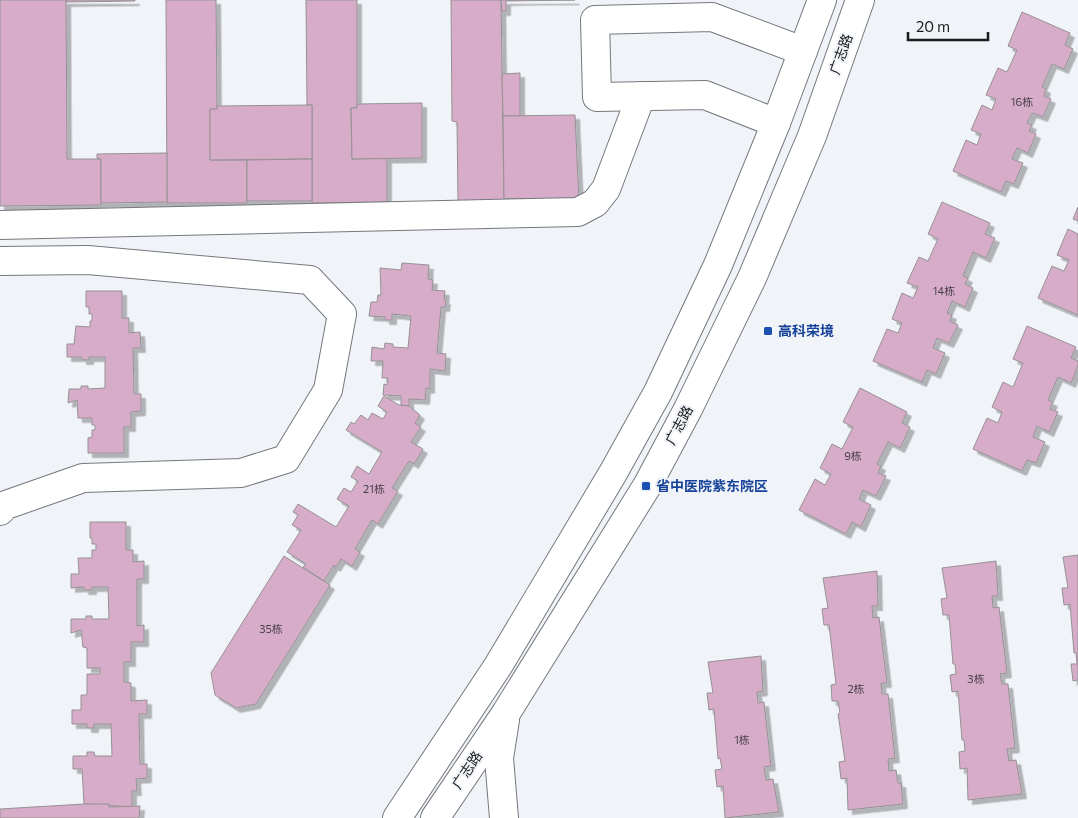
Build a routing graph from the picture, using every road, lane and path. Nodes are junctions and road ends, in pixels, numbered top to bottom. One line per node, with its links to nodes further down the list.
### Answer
1 (822, 0): 4 (street)
2 (860, 0): 10 (street, 广志路)
3 (683, 9): 4 (street); 5 (street)
4 (803, 51): 6 (street)
5 (641, 96): 6 (street); 7 (street)
6 (776, 123): 11 (street)
7 (0, 225)
8 (0, 261): 9 (street)
9 (0, 511)
10 (506, 713): 12 (street, 广志路); 13 (street)
11 (397, 818)
12 (434, 818)
13 (504, 818)

